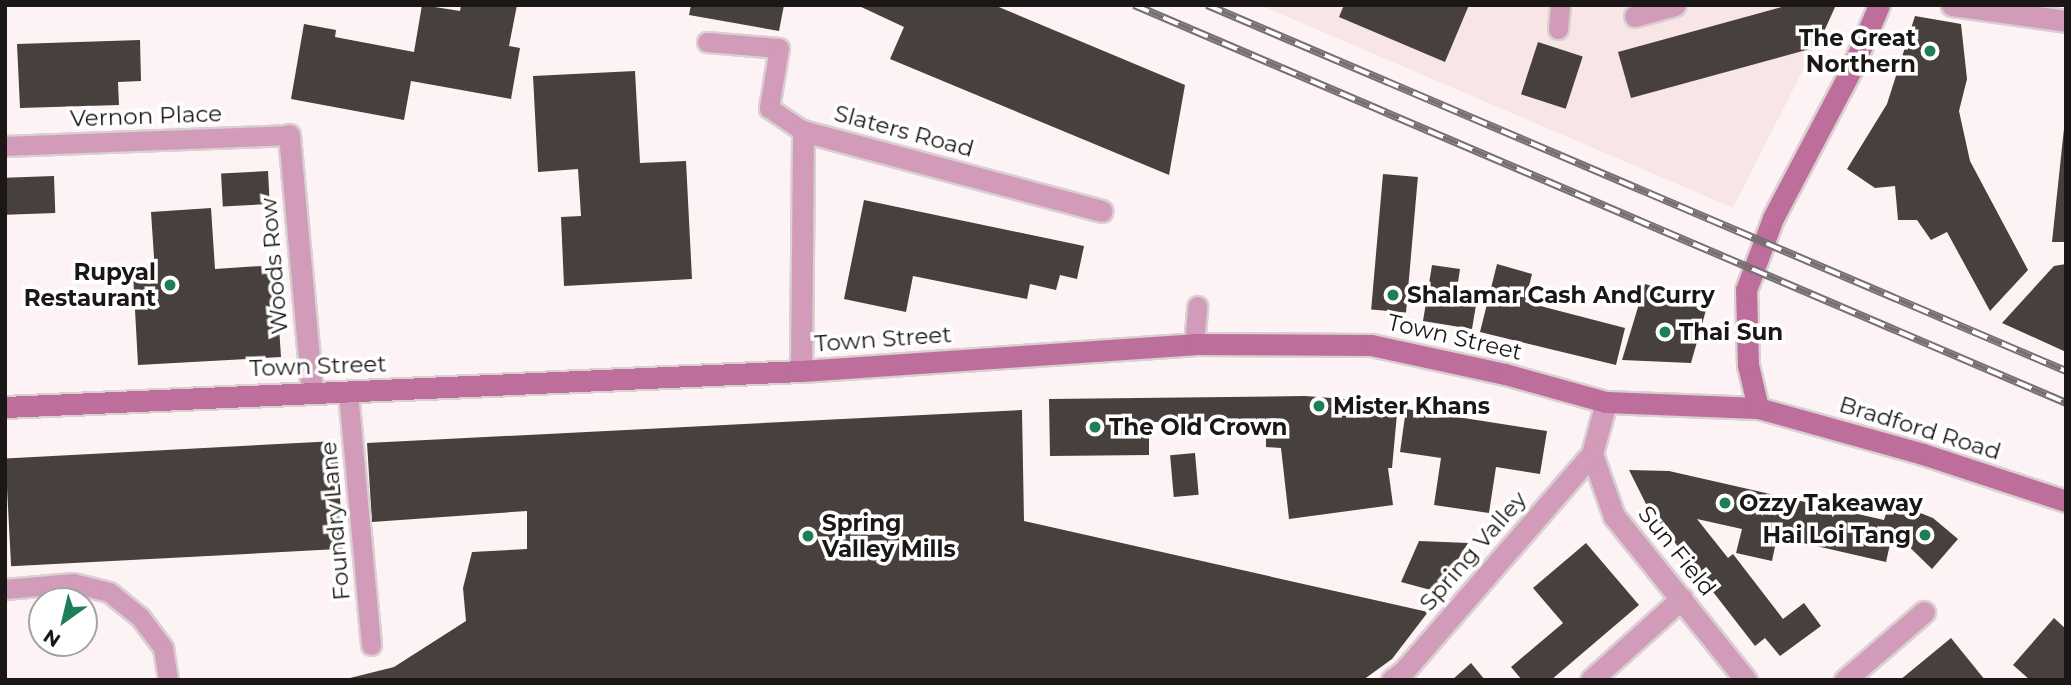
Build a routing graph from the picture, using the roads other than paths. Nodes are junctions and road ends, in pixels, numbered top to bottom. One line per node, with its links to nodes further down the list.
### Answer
1 (1560, 5): 7 (lane)
2 (1675, 5): 5 (street)
3 (1879, 5): 20 (main road)
4 (1952, 5): 6 (street)
5 (1635, 16)
6 (2066, 21)
7 (1558, 29)
8 (707, 42): 9 (lane)
9 (803, 131): 12 (street, Slaters Road); 15 (street, Slaters Road)
10 (289, 135): 11 (lane, Vernon Place); 16 (street, Woods Row)
11 (5, 146)
12 (1101, 211)
13 (1197, 306): 14 (lane)
14 (1194, 344): 15 (main road, Town Street); 18 (main road, Town Street)
15 (801, 371): 17 (main road, Town Street)
16 (312, 392): 17 (main road, Town Street); 19 (main road, Town Street)
17 (348, 392): 26 (lane, Foundry Lane)
18 (1606, 402): 20 (main road, Town Street); 21 (street)
19 (5, 407)
20 (1758, 408): 22 (main road, Bradford Road)
21 (1592, 454): 24 (street, Sun Field); 28 (street, Spring Valley)
22 (2066, 501)
23 (5, 589): 27 (lane)
24 (1682, 598): 29 (street); 30 (street, Sun Field)
25 (1924, 612): 31 (street)
26 (371, 645)
27 (168, 680)
28 (1392, 680)
29 (1591, 680)
30 (1746, 680)
31 (1845, 680)

